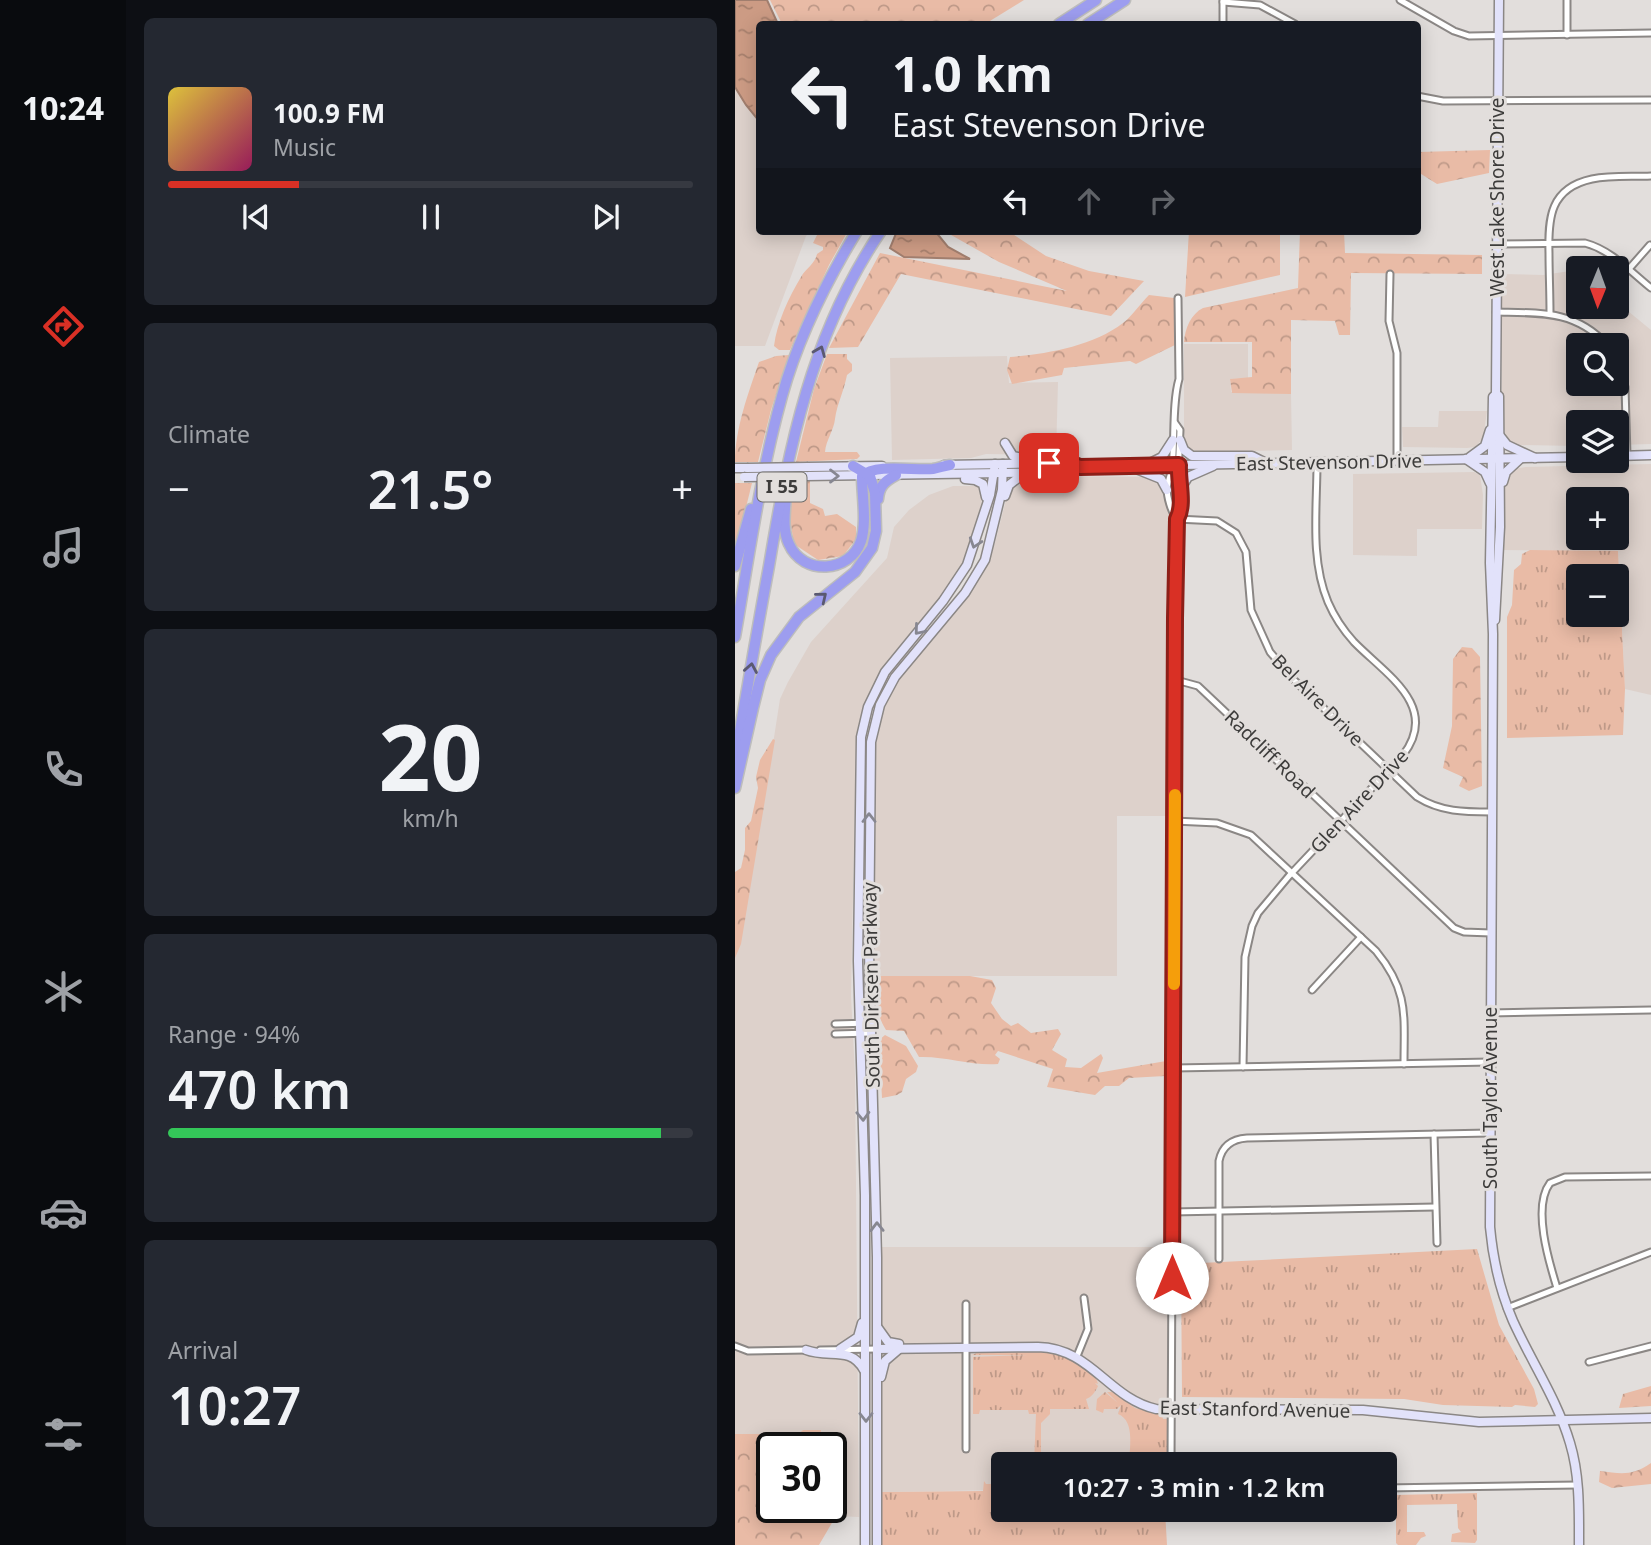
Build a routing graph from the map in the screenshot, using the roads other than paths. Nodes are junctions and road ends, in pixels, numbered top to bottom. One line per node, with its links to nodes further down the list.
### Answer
1 (1096, 0): 7 (highway)
2 (1125, 0): 8 (highway)
3 (1400, 0): 13 (street)
4 (1499, 0): 13 (main road, West Lake Shore Drive)
5 (1567, 0): 12 (street)
6 (1223, 1): 9 (street); 10 (street)
7 (1064, 21)
8 (1093, 21)
9 (1223, 21)
10 (1289, 21)
11 (1651, 33): 12 (street)
12 (1567, 35): 13 (street)
13 (1498, 37): 16 (main road, West Lake Shore Drive)
14 (1421, 97): 16 (street)
15 (1651, 100): 16 (street)
16 (1498, 101): 22 (main road, West Lake Shore Drive)
17 (1651, 176): 19 (street)
18 (1556, 187): 19 (street)
19 (1562, 194): 23 (street)
20 (855, 235): 35 (highway, I 55)
21 (879, 235): 33 (highway, I 55, one-way to 21)
22 (1497, 244): 23 (street); 30 (main road, West Lake Shore Drive)
23 (1548, 244): 25 (street); 31 (street)
24 (1650, 245): 26 (street)
25 (1612, 256)
26 (1629, 270): 28 (street)
27 (1390, 274): 47 (street)
28 (1651, 288)
29 (1178, 298): 38 (street)
30 (1496, 312): 31 (street); 34 (main road, West Lake Shore Drive)
31 (1550, 313): 32 (street)
32 (1596, 333)
33 (806, 390): 64 (highway); 81 (highway, I 55, one-way to 33)
34 (1496, 394): 36 (main road, West Lake Shore Drive); 37 (main road, West Lake Shore Drive)
35 (776, 418): 74 (highway); 77 (highway, I 55)
36 (1493, 421): 45 (main road); 46 (main road, West Lake Shore Drive)
37 (1499, 434): 44 (main road); 46 (main road, West Lake Shore Drive)
38 (1176, 440): 52 (main road); 54 (street); 57 (main road)
39 (1005, 443): 48 (main road)
40 (1651, 455): 41 (main road)
41 (1629, 456)
42 (1566, 457): 44 (main road, East Stevenson Drive)
43 (1521, 458): 44 (main road, East Stevenson Drive); 46 (main road, East Stevenson Drive); 72 (main road)
44 (1535, 458)
45 (1466, 459): 46 (main road, East Stevenson Drive); 47 (main road, East Stevenson Drive); 67 (main road)
46 (1496, 459): 67 (main road, South Taylor Avenue); 72 (main road, South Taylor Avenue)
47 (1397, 461): 49 (main road, East Stevenson Drive)
48 (1070, 463): 50 (main road, East Stevenson Drive); 58 (main road, East Stevenson Drive)
49 (1317, 463): 52 (main road, East Stevenson Drive); 82 (street, Glen Aire Drive)
50 (999, 464): 53 (main road, East Stevenson Drive); 63 (main road, South Dirksen Parkway)
51 (1221, 464): 52 (main road, East Stevenson Drive); 54 (main road, East Stevenson Drive); 69 (main road)
52 (1268, 464)
53 (950, 465): 55 (main road, East Stevenson Drive); 64 (highway)
54 (1176, 465): 57 (main road, East Stevenson Drive); 68 (street); 69 (street)
55 (853, 466): 60 (main road, East Stevenson Drive); 64 (highway)
56 (1130, 466): 57 (main road, East Stevenson Drive); 58 (main road, East Stevenson Drive); 68 (main road)
57 (1145, 466)
58 (1080, 467): 61 (main road, East Stevenson Drive)
59 (735, 468): 62 (main road, East Stevenson Drive)
60 (807, 472): 62 (main road, East Stevenson Drive, bridge); 64 (main road, East Stevenson Drive, one-way to 64)
61 (1028, 473): 63 (main road, East Stevenson Drive); 73 (main road)
62 (742, 474)
63 (998, 474): 66 (main road, East Stevenson Drive); 70 (main road, South Dirksen Parkway); 73 (main road, South Dirksen Parkway)
64 (866, 475): 65 (main road, East Stevenson Drive); 75 (highway)
65 (896, 475): 66 (main road, East Stevenson Drive); 75 (highway)
66 (918, 475): 70 (main road)
67 (1491, 487): 76 (main road, South Taylor Avenue)
68 (1167, 490): 71 (street)
69 (1181, 490): 71 (street)
70 (986, 502): 94 (main road, South Dirksen Parkway, one-way to 94)
71 (1177, 519): 80 (street); 82 (street, Bel Aire Drive)
72 (1500, 527): 76 (main road, South Taylor Avenue)
73 (988, 549): 78 (main road, South Dirksen Parkway)
74 (735, 566)
75 (855, 572): 83 (highway, one-way to 75)
76 (1493, 634): 84 (main road, South Taylor Avenue)
77 (735, 638)
78 (918, 648): 79 (main road); 95 (main road, South Dirksen Parkway, one-way to 78)
79 (914, 666)
80 (1176, 680): 85 (street); 86 (street, Radcliff Road)
81 (735, 760)
82 (1389, 770): 84 (street, Bel Aire Drive); 86 (street, Glen Aire Drive)
83 (735, 788)
84 (1492, 812): 88 (main road, South Taylor Avenue)
85 (1174, 821): 87 (street); 100 (street)
86 (1340, 821): 87 (street, Glen Aire Drive); 88 (street, Radcliff Road)
87 (1292, 872): 89 (street); 99 (street, Glen Aire Drive)
88 (1491, 933): 92 (main road, South Taylor Avenue)
89 (1361, 937): 90 (street); 98 (street)
90 (1312, 990)
91 (1651, 1010): 92 (street)
92 (1490, 1013): 97 (main road, South Taylor Avenue)
93 (835, 1024): 94 (street)
94 (859, 1028): 95 (street); 96 (street); 112 (main road, South Dirksen Parkway, one-way to 112)
95 (870, 1028): 117 (main road, South Dirksen Parkway, one-way to 95)
96 (835, 1034)
97 (1490, 1062): 98 (street); 101 (main road, South Taylor Avenue)
98 (1404, 1064): 99 (street)
99 (1243, 1067): 100 (street)
100 (1174, 1068): 108 (street)
101 (1489, 1133): 102 (street); 116 (main road, South Taylor Avenue)
102 (1434, 1134): 104 (street); 106 (street)
103 (1220, 1140): 104 (street)
104 (1226, 1145): 107 (street)
105 (1651, 1176): 113 (street)
106 (1435, 1207): 107 (street); 109 (street)
107 (1219, 1211): 108 (street); 111 (street)
108 (1172, 1212): 130 (street)
109 (1437, 1243)
110 (1651, 1252): 113 (street)
111 (1219, 1259)
112 (866, 1286): 122 (main road); 123 (main road, South Dirksen Parkway)
113 (1557, 1289): 116 (street)
114 (1084, 1298): 127 (street)
115 (966, 1304): 121 (street)
116 (1507, 1308): 133 (main road, South Taylor Avenue)
117 (877, 1326): 120 (main road); 124 (main road, South Dirksen Parkway)
118 (735, 1346): 126 (street)
119 (1651, 1346): 128 (street)
120 (926, 1348): 121 (main road, East Stanford Avenue); 125 (main road, East Stanford Avenue)
121 (966, 1348): 127 (main road, East Stanford Avenue); 134 (street)
122 (840, 1349): 123 (street); 126 (street)
123 (866, 1349): 124 (street); 129 (main road, South Dirksen Parkway)
124 (877, 1349): 125 (main road, East Stanford Avenue); 131 (main road, South Dirksen Parkway)
125 (899, 1349): 131 (main road)
126 (806, 1350): 129 (main road)
127 (1077, 1356): 130 (main road, East Stanford Avenue)
128 (1589, 1362)
129 (866, 1373): 136 (main road, South Dirksen Parkway, one-way to 136)
130 (1172, 1410): 133 (main road, East Stanford Avenue); 135 (street)
131 (876, 1418): 137 (main road, South Dirksen Parkway)
132 (1651, 1418): 133 (main road, East Stanford Avenue)
133 (1563, 1420): 138 (main road, South Taylor Avenue)
134 (965, 1449)
135 (1171, 1452)
136 (865, 1473): 137 (street); 140 (main road, South Dirksen Parkway)
137 (876, 1473): 141 (main road, South Dirksen Parkway)
138 (1578, 1485): 139 (street); 142 (main road, South Taylor Avenue)
139 (1397, 1488)
140 (865, 1545)
141 (877, 1545)
142 (1579, 1545)

